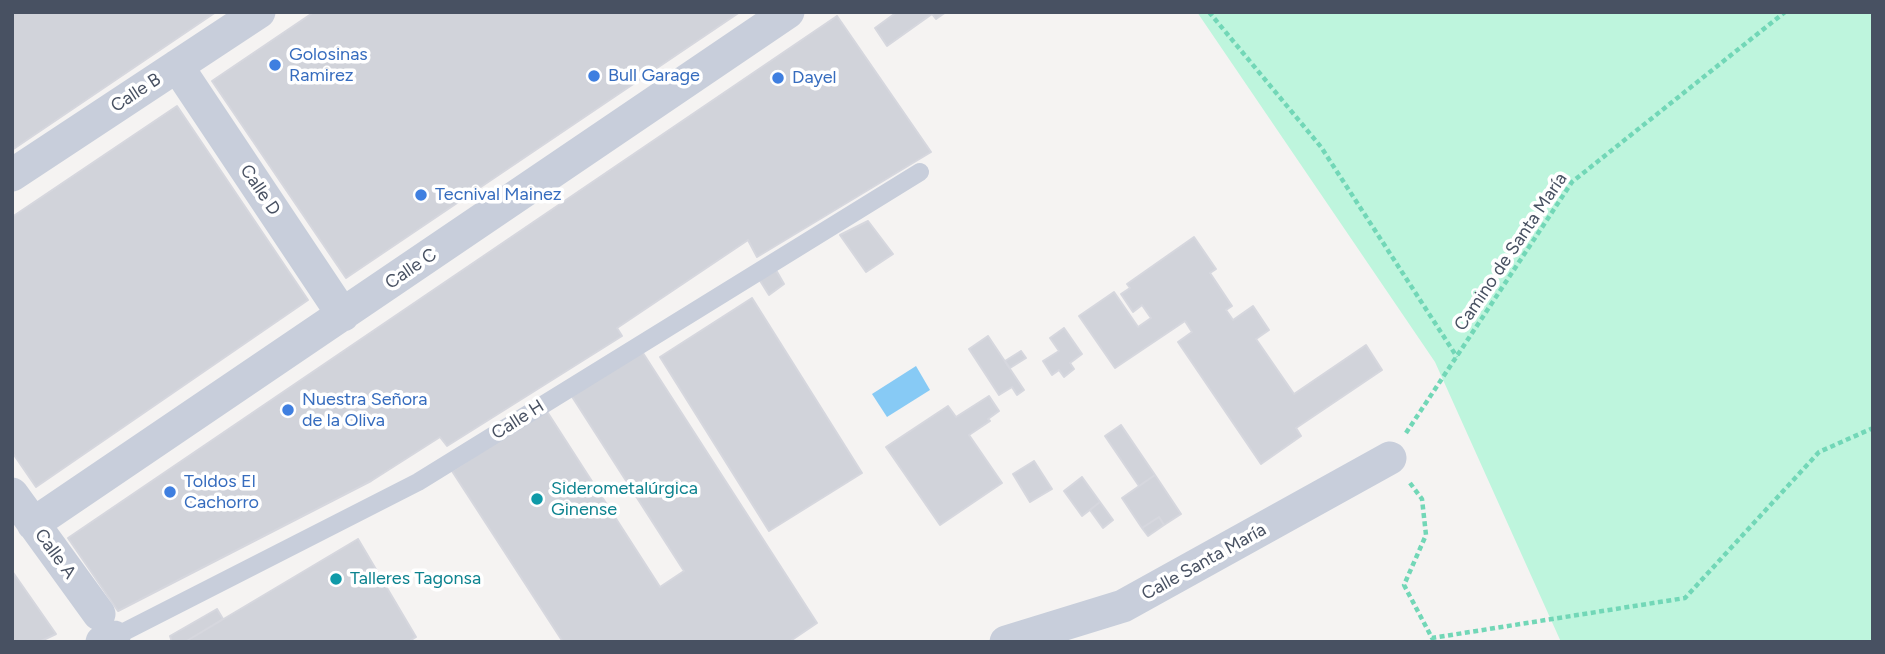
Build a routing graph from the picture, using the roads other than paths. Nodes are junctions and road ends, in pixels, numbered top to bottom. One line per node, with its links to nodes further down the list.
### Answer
1 (259, 12): 3 (street, Calle B)
2 (788, 12): 6 (street, Calle C)
3 (177, 66): 5 (street, Calle B); 6 (street, Calle D)
4 (920, 172): 10 (lane, Calle H)
5 (12, 175)
6 (343, 315): 9 (street, Calle C)
7 (1390, 458): 11 (street, Calle Santa María)
8 (12, 494): 9 (street, Calle A)
9 (33, 524): 10 (street, Calle A)
10 (105, 631)
11 (1006, 642)

